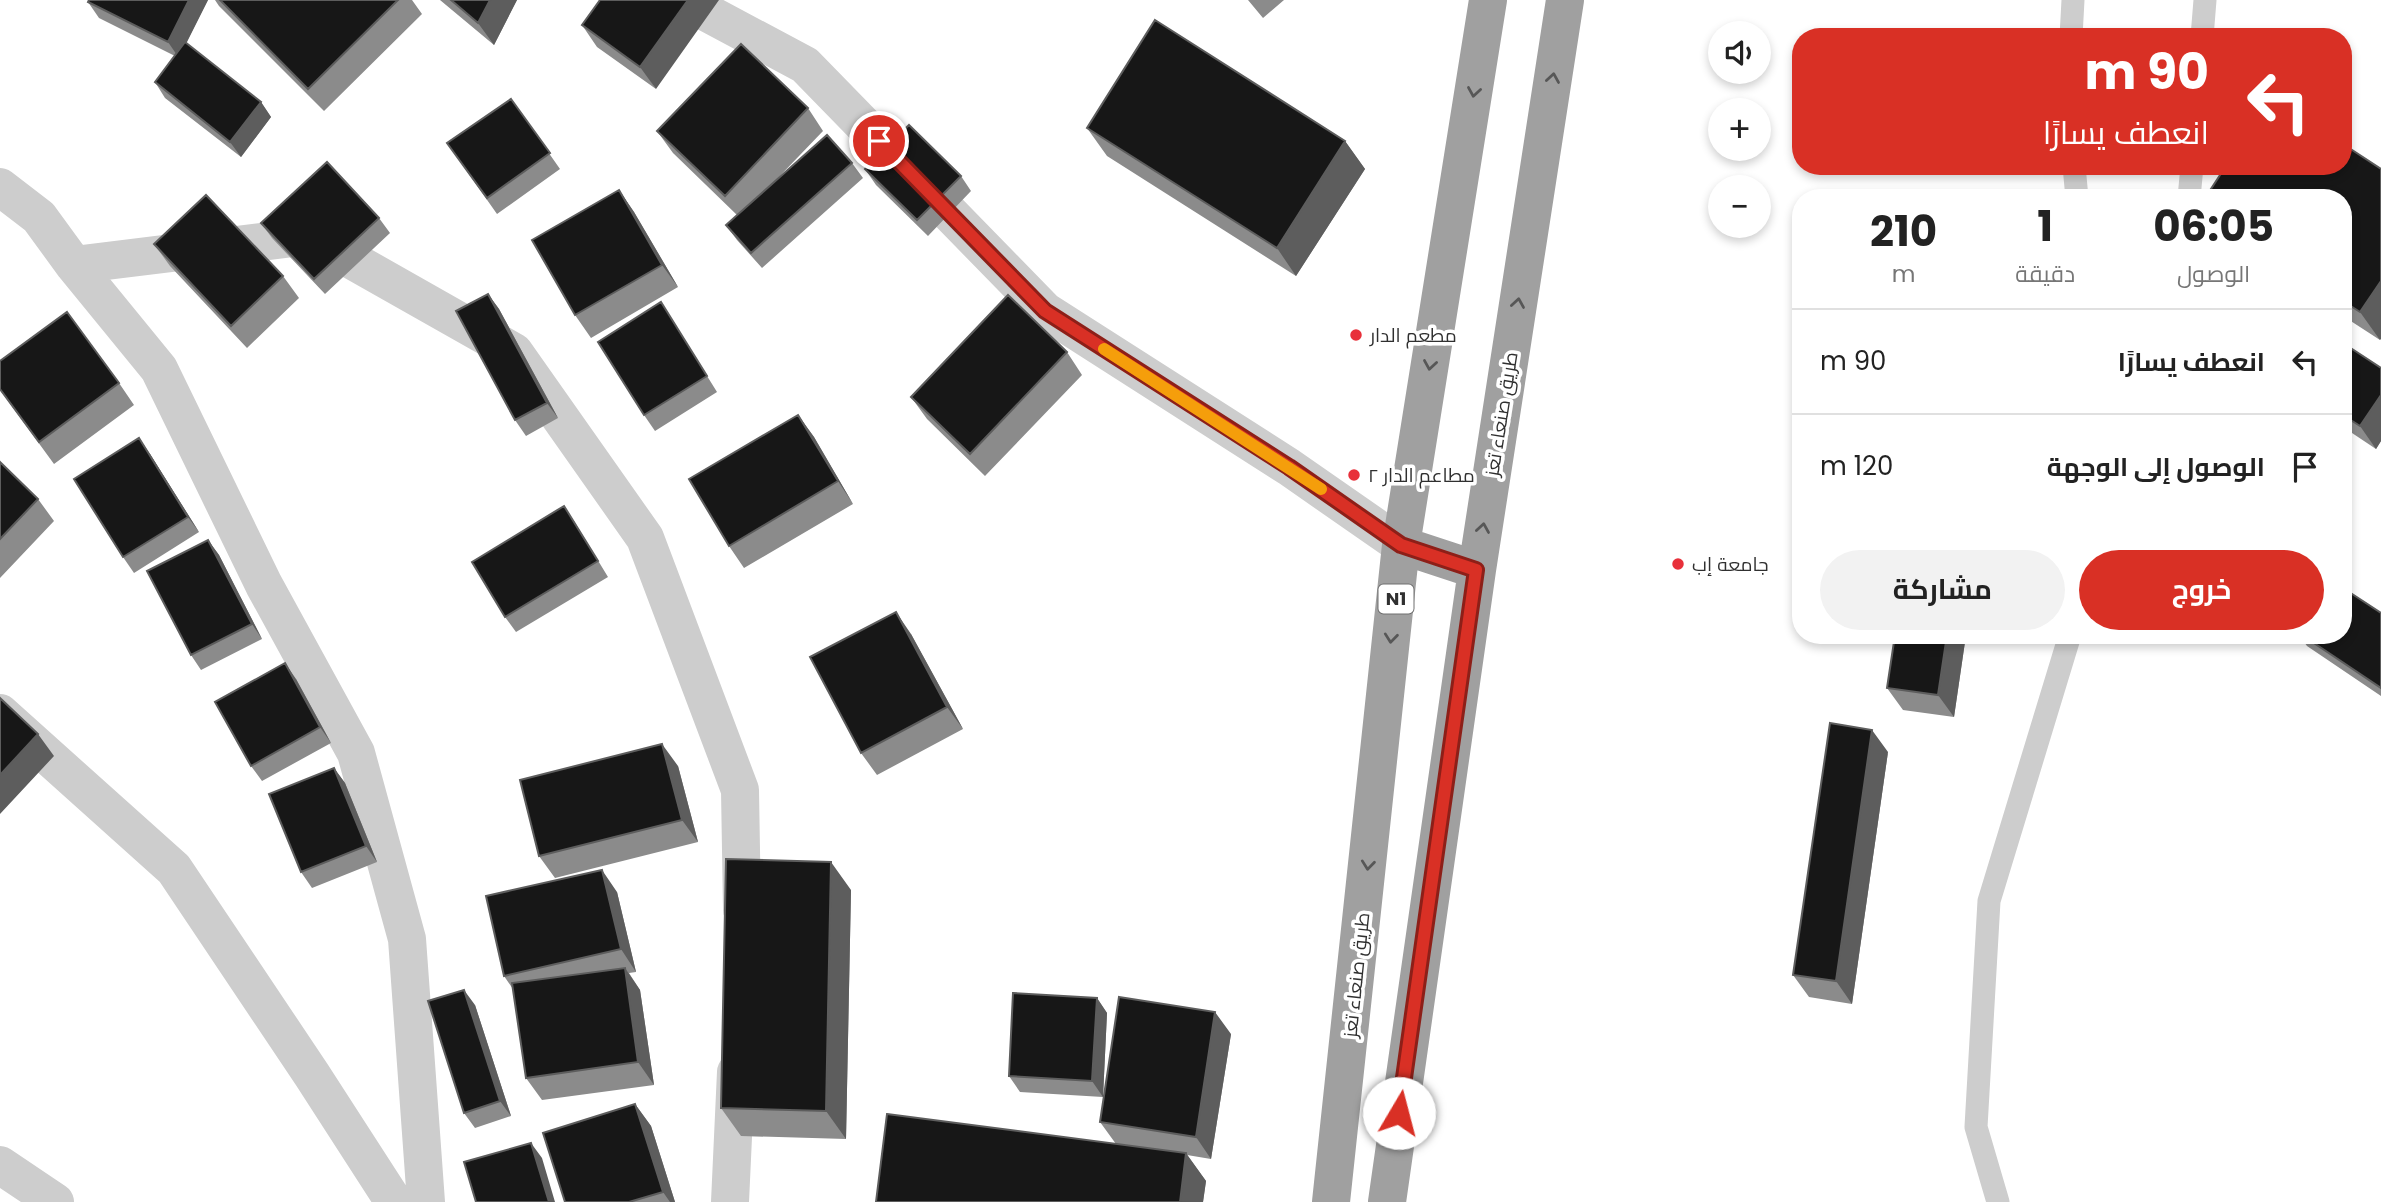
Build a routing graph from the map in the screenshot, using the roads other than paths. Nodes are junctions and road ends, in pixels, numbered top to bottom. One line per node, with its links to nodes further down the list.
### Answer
1 (683, 0): 10 (street)
2 (1488, 0): 10 (highway, طريق صنعاء تعز / N1, one-way to 10)
3 (1565, 0): 11 (highway, طريق صنعاء تعز, one-way to 3)
4 (2073, 0): 6 (lane)
5 (2205, 0): 7 (lane)
6 (2071, 28)
7 (2203, 28)
8 (0, 187): 9 (street)
9 (74, 265): 14 (street); 19 (street)
10 (1401, 545): 11 (highway); 21 (highway, طريق صنعاء تعز / N1, one-way to 21)
11 (1476, 570): 22 (highway, طريق صنعاء تعز)
12 (2067, 644): 23 (lane)
13 (0, 713): 18 (street)
14 (742, 939)
15 (739, 1032): 20 (street)
16 (0, 1165): 17 (street)
17 (48, 1200)
18 (394, 1202)
19 (426, 1202)
20 (730, 1202)
21 (1331, 1202)
22 (1387, 1202)
23 (1998, 1202)

